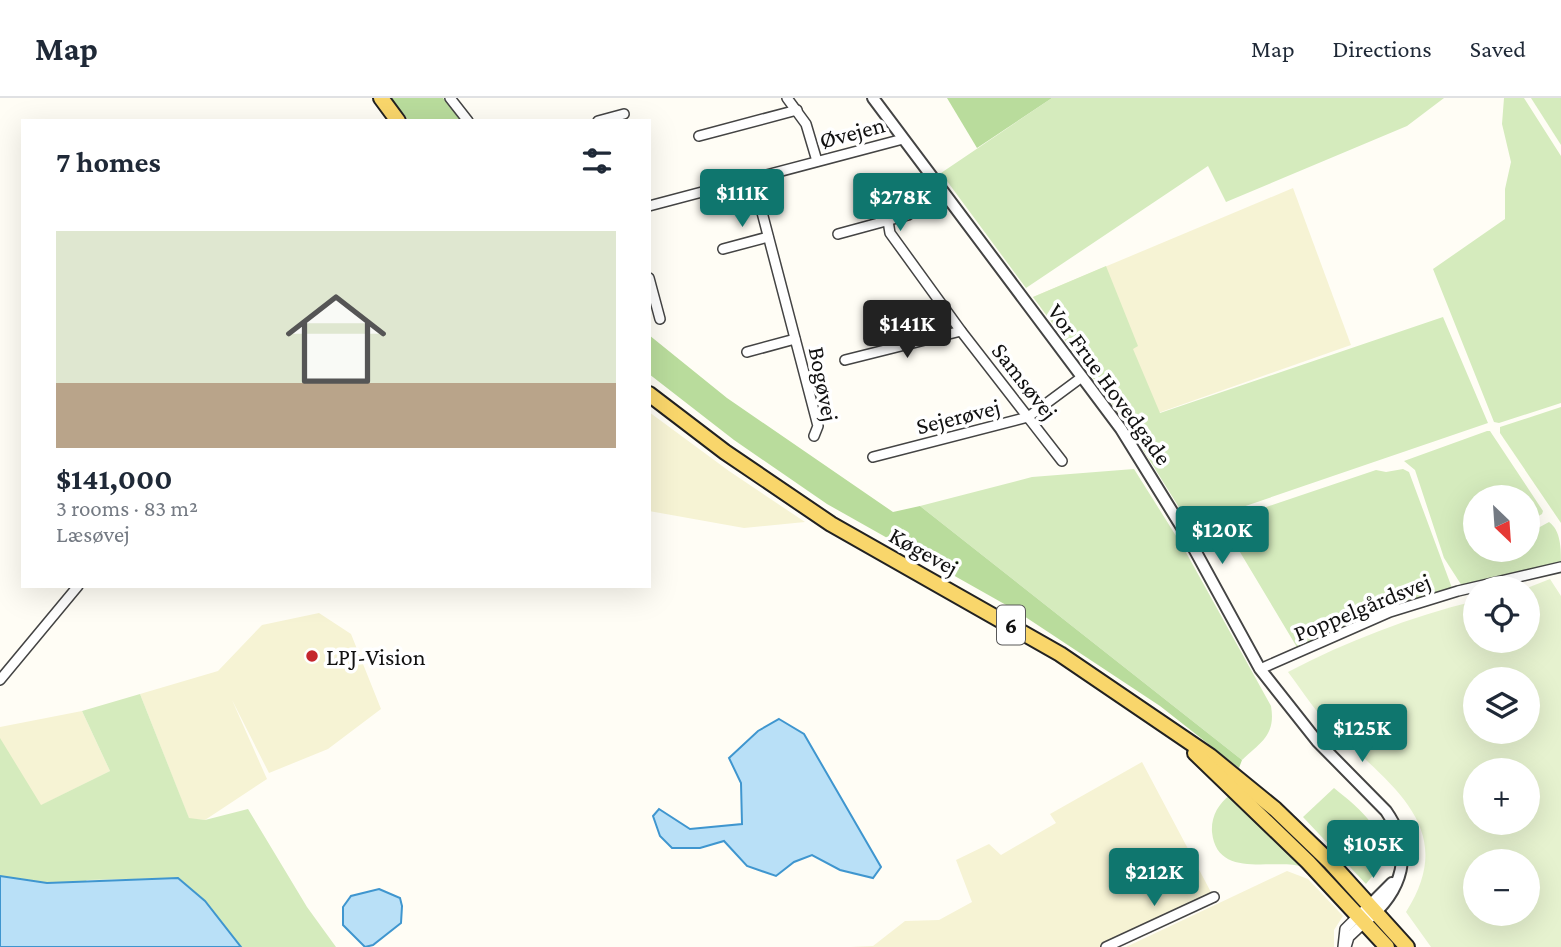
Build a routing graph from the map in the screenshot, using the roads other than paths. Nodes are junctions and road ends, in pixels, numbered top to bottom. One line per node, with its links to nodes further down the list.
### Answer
1 (371, 98): 8 (main road)
2 (381, 98): 9 (main road)
3 (450, 98): 10 (street)
4 (787, 98): 6 (street)
5 (873, 98): 13 (street, Vor Frue Hovedgade)
6 (797, 110): 12 (street); 14 (street)
7 (624, 114): 11 (street)
8 (386, 119)
9 (397, 119)
10 (466, 119)
11 (605, 119)
12 (699, 136)
13 (903, 139): 14 (street, Øvejen); 16 (street, Vor Frue Hovedgade)
14 (817, 161): 15 (street, Øvejen)
15 (753, 178): 17 (street, Øvejen); 20 (street, Bogøvej)
16 (943, 191): 18 (street); 28 (street, Vor Frue Hovedgade)
17 (651, 205)
18 (888, 221): 19 (street); 24 (street, Samsøvej)
19 (838, 234)
20 (768, 237): 21 (street); 25 (street, Bogøvej)
21 (723, 249)
22 (651, 285): 23 (street)
23 (660, 319)
24 (961, 331): 27 (street); 30 (street, Samsøvej)
25 (795, 339): 26 (street, Bogøvej); 31 (street, Bogøvej)
26 (747, 352)
27 (845, 360)
28 (1082, 377): 30 (street, Sejerøvej); 36 (street, Vor Frue Hovedgade)
29 (651, 396): 39 (main road, Køgevej / 6)
30 (1028, 417): 32 (street, Sejerøvej); 33 (street, Samsøvej)
31 (814, 436)
32 (873, 457)
33 (1062, 461)
34 (1561, 567): 36 (street, Poppelgårdsvej)
35 (76, 588): 37 (street)
36 (1260, 669): 39 (street, Vor Frue Hovedgade)
37 (0, 680)
38 (1214, 897): 40 (street)
39 (1368, 914): 41 (street); 42 (main road, Køgevej / 6); 43 (main road, Køgevej / 6)
40 (1106, 947)
41 (1345, 947)
42 (1387, 947)
43 (1407, 947)

